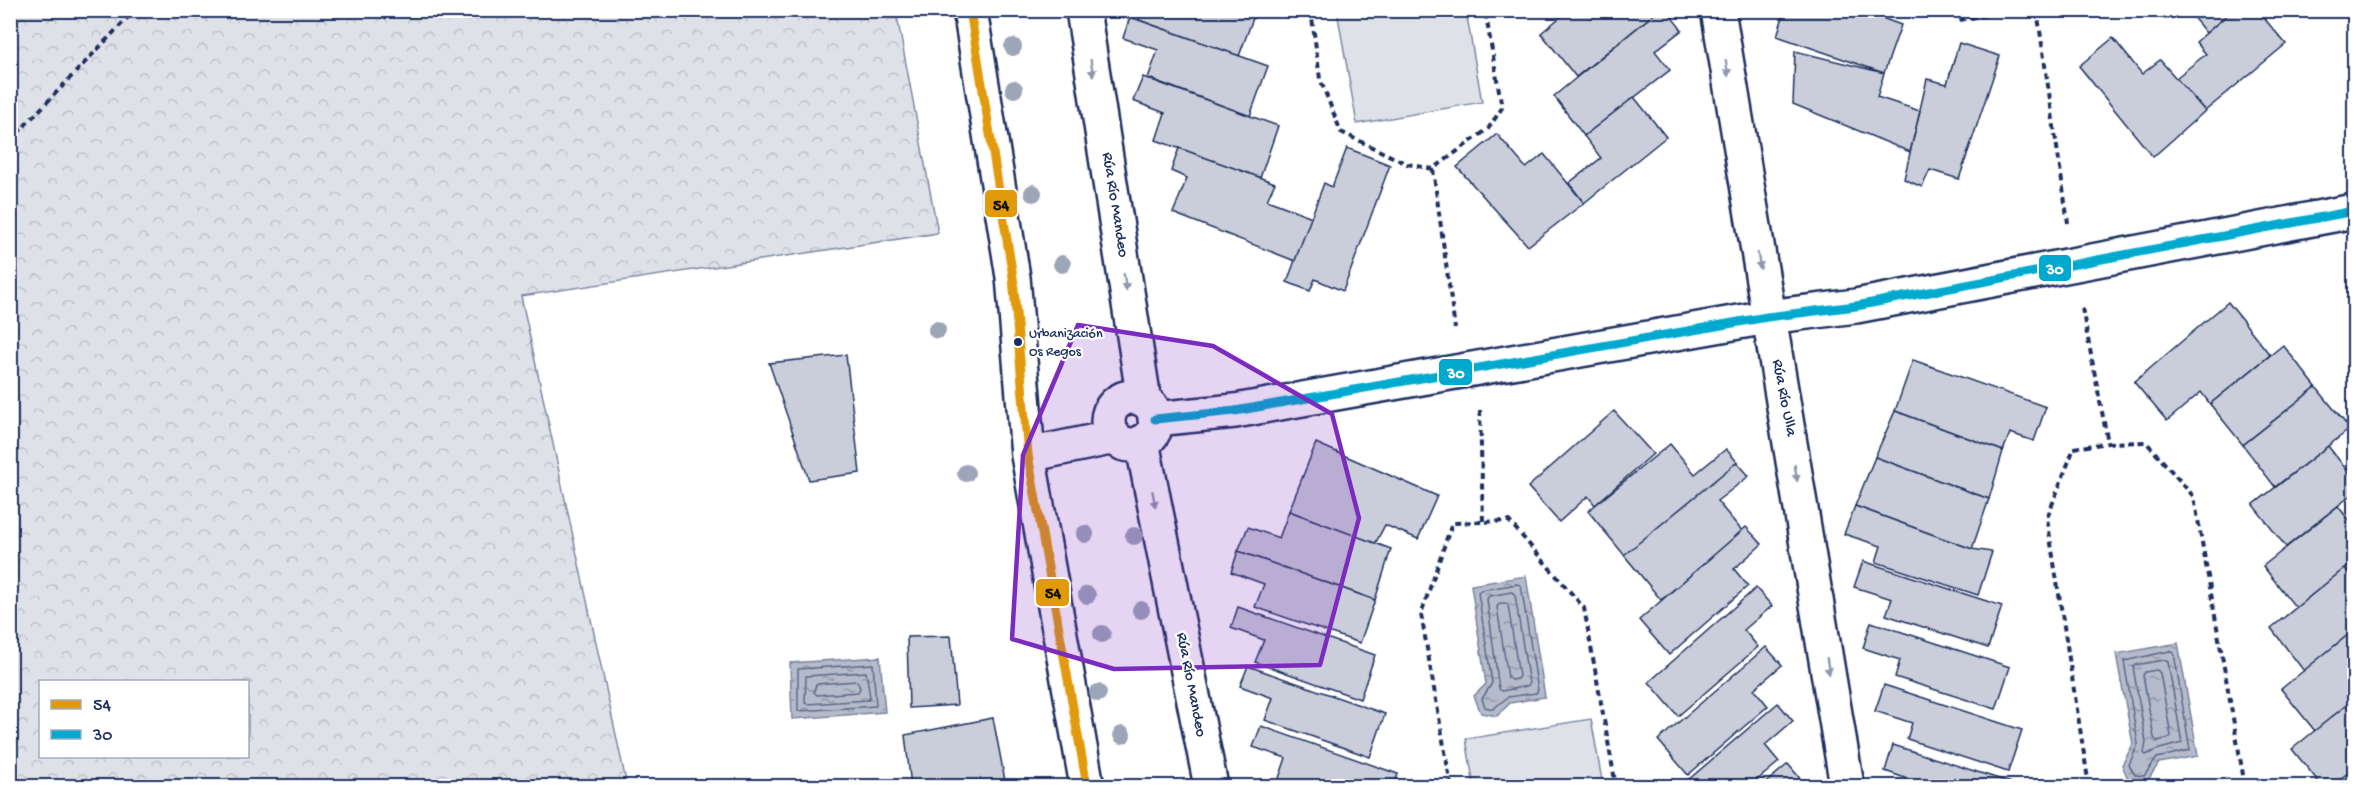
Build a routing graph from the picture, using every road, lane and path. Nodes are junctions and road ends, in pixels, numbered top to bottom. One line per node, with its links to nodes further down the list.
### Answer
1 (135, 10): 10 (path)
2 (970, 10): 18 (street)
3 (1083, 10): 16 (street, Rúa Río Mandeo, one-way to 16)
4 (1311, 10): 11 (path)
5 (1485, 10): 11 (path)
6 (1718, 10): 14 (street, Rúa Río Ulla, one-way to 14)
7 (1957, 10): 8 (path)
8 (2017, 10)
9 (2037, 10): 13 (path)
10 (10, 141)
11 (1433, 169): 15 (path)
12 (2355, 211): 13 (street)
13 (2074, 265): 14 (street); 17 (path)
14 (1767, 317): 15 (street); 24 (street, Rúa Río Ulla, one-way to 24)
15 (1470, 370): 16 (street); 19 (path)
16 (1139, 424): 18 (street); 21 (street, Rúa Río Mandeo, one-way to 21)
17 (2108, 443): 25 (path); 26 (path)
18 (1028, 455): 20 (street)
19 (1483, 521): 22 (path); 23 (path)
20 (1088, 786)
21 (1211, 786)
22 (1451, 786)
23 (1616, 786)
24 (1847, 786)
25 (2089, 786)
26 (2245, 786)

